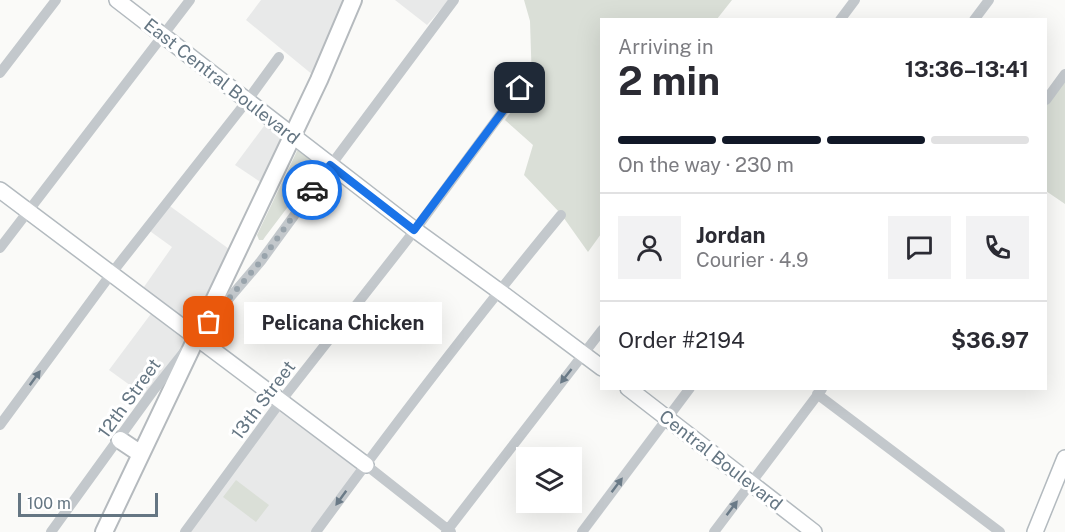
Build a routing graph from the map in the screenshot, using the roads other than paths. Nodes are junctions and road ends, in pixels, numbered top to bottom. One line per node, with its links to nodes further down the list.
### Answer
1 (56, 0): 12 (street)
2 (117, 0): 10 (main road, East Central Boulevard)
3 (190, 0): 10 (street)
4 (353, 0): 17 (main road)
5 (454, 0): 18 (street, 12th Street)
6 (855, 0): 8 (street)
7 (989, 0): 9 (street)
8 (842, 18)
9 (976, 18)
10 (163, 36): 16 (main road, East Central Boulevard); 20 (street)
11 (279, 57): 16 (street)
12 (0, 73)
13 (1065, 74): 15 (street)
14 (520, 88): 22 (street, 13th Street)
15 (1047, 99)
16 (247, 100): 17 (main road, East Central Boulevard); 24 (street)
17 (293, 136): 18 (main road, East Central Boulevard); 27 (main road)
18 (330, 165): 22 (main road, East Central Boulevard); 27 (street, 12th Street)
19 (0, 190): 20 (main road)
20 (28, 210): 23 (street); 24 (main road)
21 (561, 214): 25 (street)
22 (414, 230): 25 (main road, East Central Boulevard); 33 (street, 13th Street)
23 (0, 248)
24 (111, 274): 27 (main road); 35 (street, one-way to 24)
25 (499, 291): 28 (main road); 39 (street)
26 (600, 333): 28 (street)
27 (196, 338): 33 (main road); 36 (street, 12th Street); 37 (main road)
28 (583, 354): 29 (main road); 41 (street, one-way to 41)
29 (600, 367)
30 (631, 390): 34 (main road, Central Boulevard)
31 (688, 390): 34 (street)
32 (820, 391): 40 (street); 49 (street)
33 (281, 401): 39 (main road); 44 (street, 13th Street)
34 (666, 418): 40 (main road, Central Boulevard); 46 (street, one-way to 34)
35 (0, 425)
36 (120, 440): 37 (main road); 42 (street, 12th Street)
37 (141, 454): 43 (main road)
38 (1065, 459): 50 (main road)
39 (366, 465): 41 (street); 45 (street, one-way to 45)
40 (751, 483): 47 (street, one-way to 40); 48 (main road, Central Boulevard)
41 (448, 531)
42 (51, 532)
43 (104, 532)
44 (185, 532)
45 (316, 532)
46 (582, 532)
47 (714, 532)
48 (814, 532)
49 (1000, 532)
50 (1035, 532)

